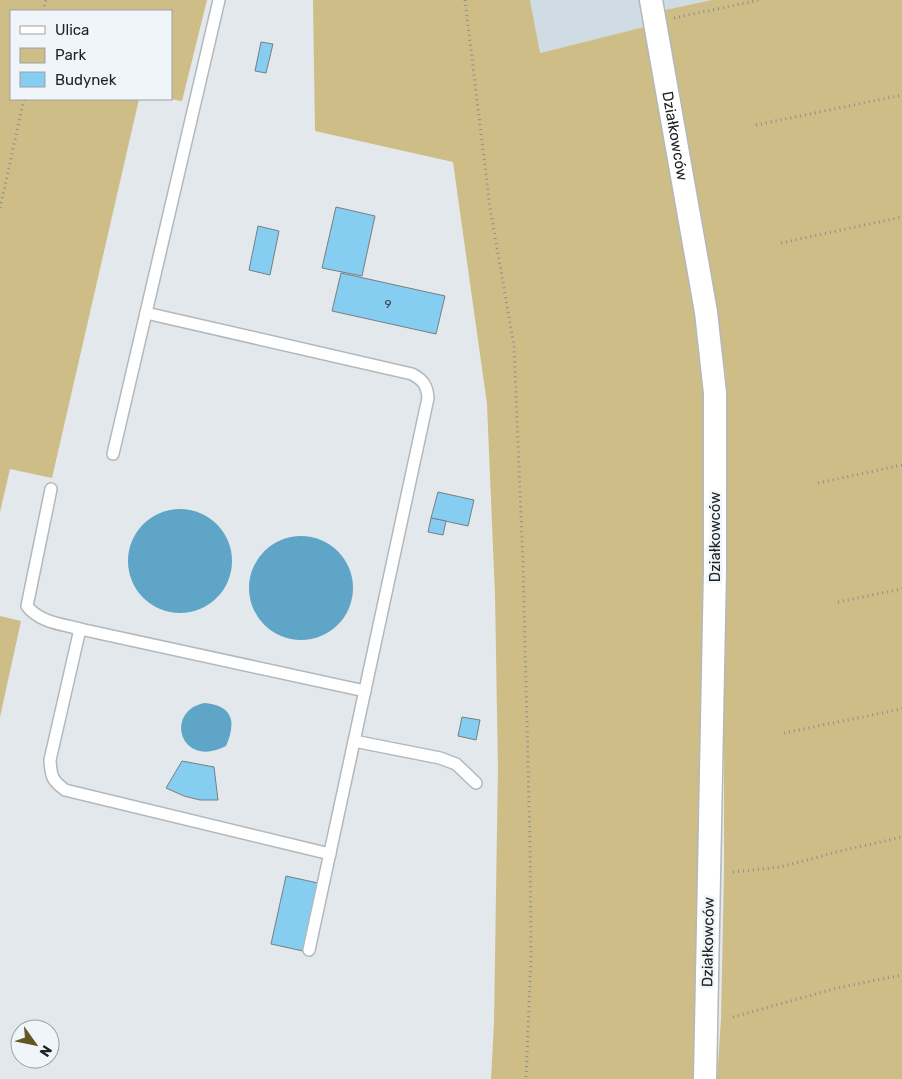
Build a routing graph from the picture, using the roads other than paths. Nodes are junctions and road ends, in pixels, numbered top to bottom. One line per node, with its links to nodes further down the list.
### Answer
1 (218, 0): 3 (lane)
2 (653, 11): 12 (street, Działkowców)
3 (146, 313): 4 (lane); 7 (lane)
4 (113, 454)
5 (52, 490): 6 (lane)
6 (80, 629): 7 (lane); 10 (lane)
7 (365, 691): 8 (lane)
8 (354, 741): 9 (lane); 10 (lane)
9 (476, 783)
10 (330, 854): 11 (lane)
11 (310, 950)
12 (705, 1079)

